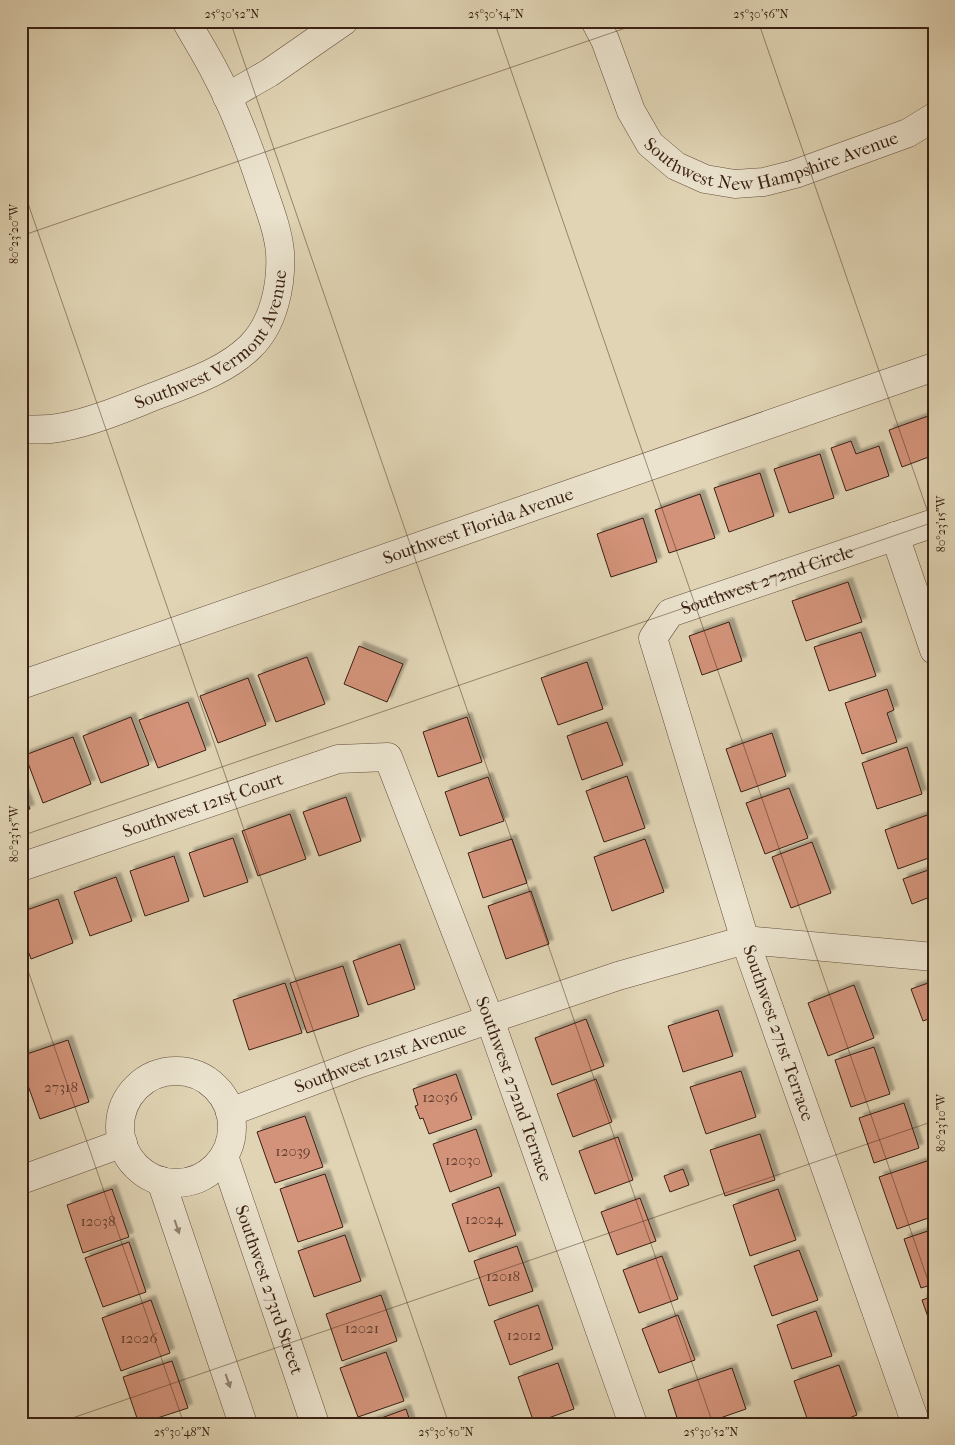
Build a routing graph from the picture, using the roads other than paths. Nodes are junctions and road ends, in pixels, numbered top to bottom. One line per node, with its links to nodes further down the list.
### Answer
1 (186, 21): 4 (street, Southwest Vermont Avenue)
2 (344, 21): 4 (street)
3 (595, 21): 5 (street, Southwest New Hampshire Avenue)
4 (227, 97): 7 (street, Southwest Vermont Avenue)
5 (934, 117)
6 (934, 367): 12 (street, Southwest Florida Avenue)
7 (21, 429)
8 (934, 523): 9 (street)
9 (894, 536): 10 (street, Southwest 272nd Circle); 11 (street)
10 (653, 638): 15 (street, Southwest 271st Terrace)
11 (934, 650)
12 (21, 685)
13 (388, 757): 14 (street, Southwest 121st Court); 17 (street, Southwest 272nd Terrace)
14 (21, 867)
15 (745, 940): 16 (street); 17 (street, Southwest 121st Avenue); 26 (street, Southwest 271st Terrace)
16 (934, 957)
17 (490, 1020): 18 (street, Southwest 121st Avenue); 25 (street, Southwest 272nd Terrace)
18 (230, 1112): 19 (street); 20 (street)
19 (123, 1143): 21 (street); 22 (street)
20 (224, 1156): 22 (street); 24 (street, Southwest 273rd Street)
21 (21, 1180)
22 (161, 1181): 23 (street, one-way to 23)
23 (243, 1424)
24 (316, 1424)
25 (633, 1424)
26 (916, 1424)

